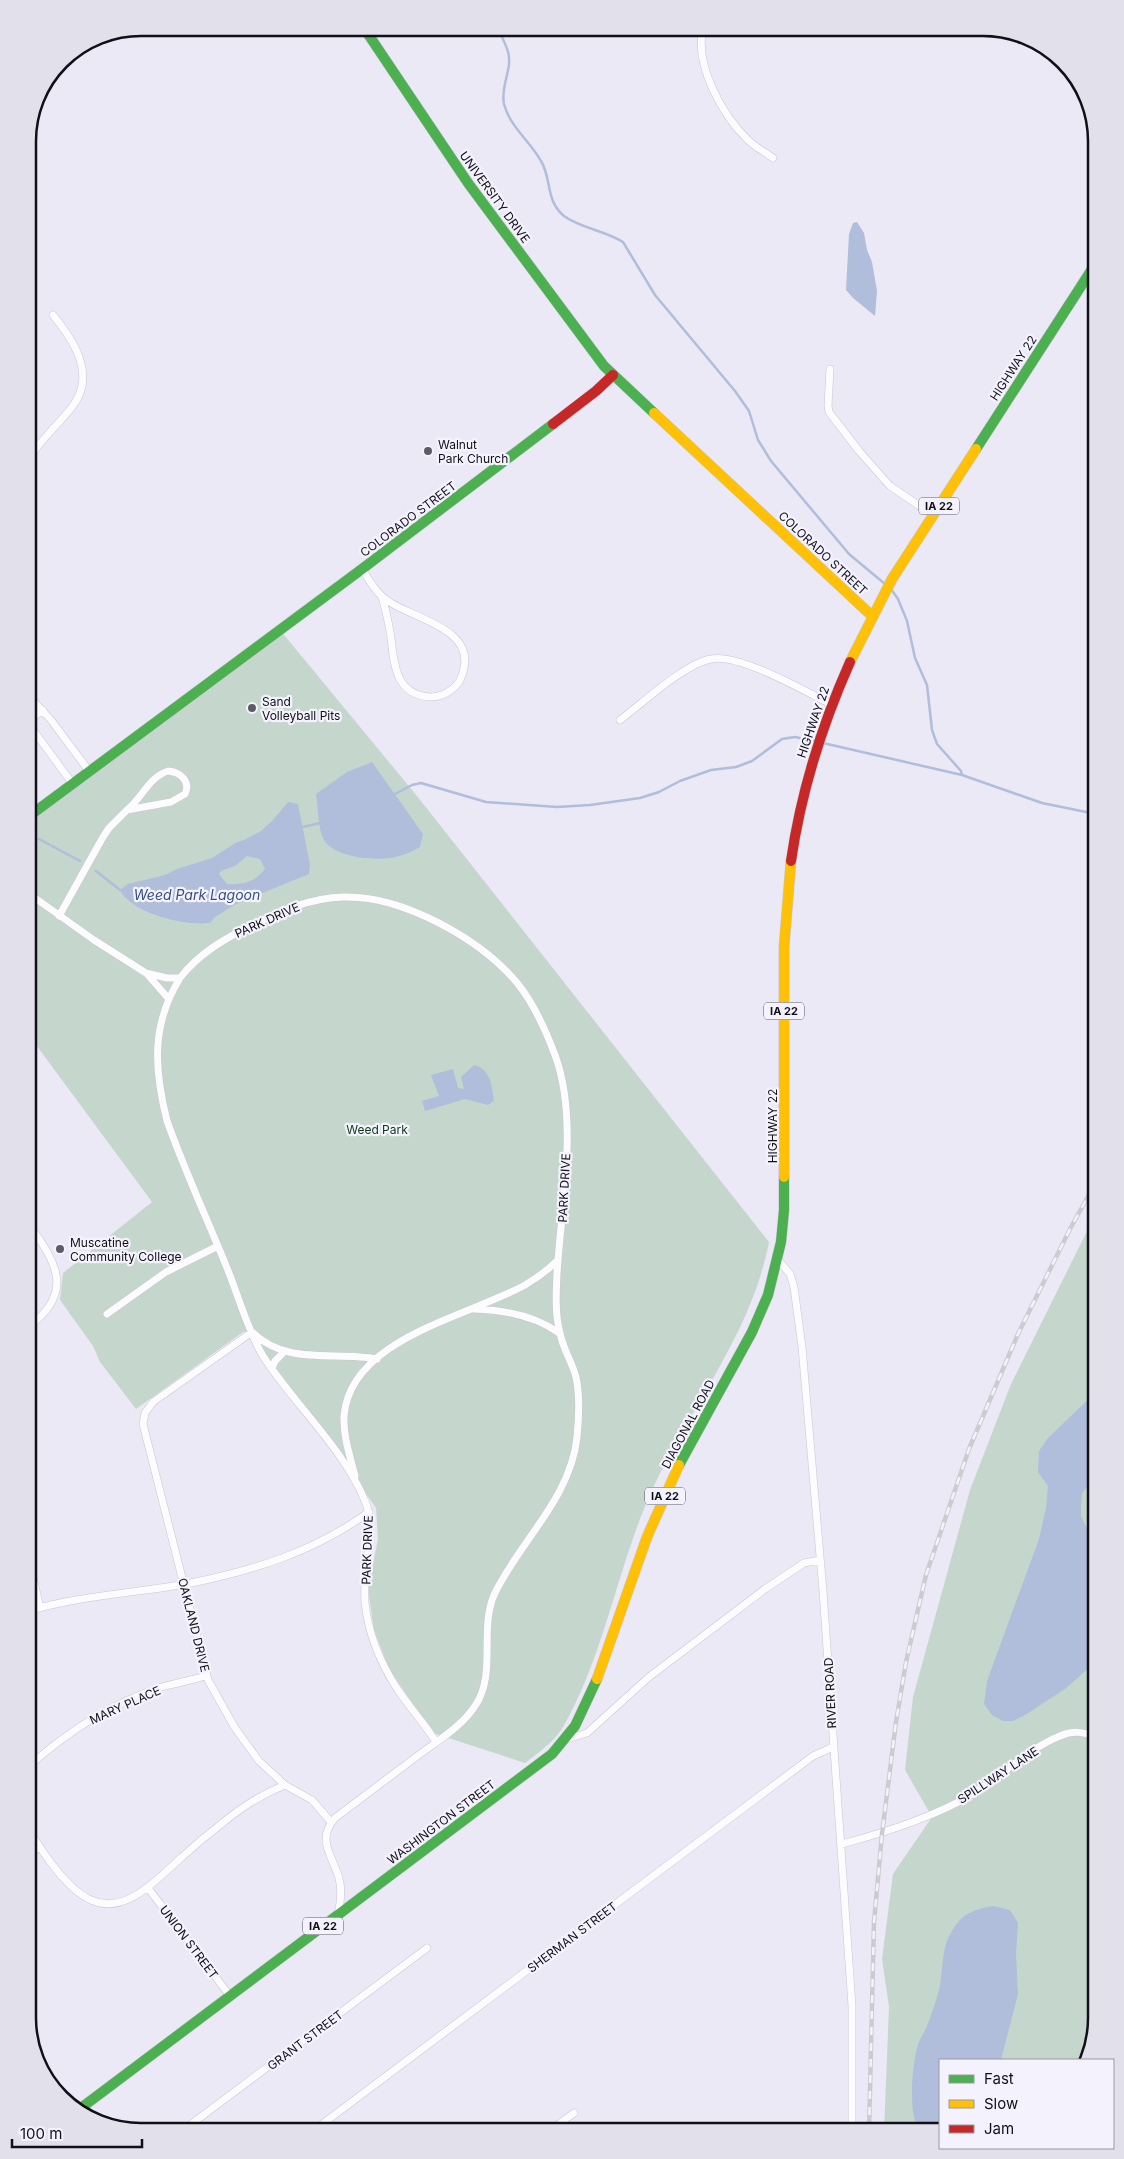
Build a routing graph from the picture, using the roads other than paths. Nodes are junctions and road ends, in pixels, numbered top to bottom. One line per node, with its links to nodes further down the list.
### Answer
1 (369, 36): 7 (main road, UNIVERSITY DRIVE)
2 (702, 36): 3 (street)
3 (773, 158)
4 (1088, 275): 9 (main road, HIGHWAY 22 / IA 22)
5 (53, 315): 8 (street)
6 (830, 370): 9 (street)
7 (613, 375): 10 (main road, COLORADO STREET); 12 (main road, COLORADO STREET)
8 (36, 447)
9 (932, 515): 12 (main road, HIGHWAY 22 / IA 22)
10 (362, 569): 11 (street); 19 (main road, COLORADO STREET)
11 (382, 597): 11 (street)
12 (871, 615): 14 (main road, HIGHWAY 22 / IA 22)
13 (36, 704): 15 (street)
14 (831, 704): 17 (street); 31 (main road, HIGHWAY 22 / IA 22)
15 (42, 710): 16 (street); 19 (street)
16 (36, 715)
17 (620, 720)
18 (36, 733): 20 (street)
19 (89, 771): 20 (main road, COLORADO STREET)
20 (72, 784): 21 (main road, COLORADO STREET)
21 (36, 810)
22 (127, 810): 22 (street); 24 (street)
23 (36, 899): 24 (street)
24 (59, 916): 25 (street)
25 (146, 973): 26 (street); 27 (street)
26 (180, 978): 27 (street, PARK DRIVE); 30 (street, PARK DRIVE)
27 (168, 998): 29 (street, PARK DRIVE)
28 (36, 1235): 34 (street)
29 (218, 1246): 33 (street); 35 (street, PARK DRIVE)
30 (558, 1260): 32 (street); 36 (street, PARK DRIVE)
31 (778, 1260): 42 (street, RIVER ROAD); 49 (main road, DIAGONAL ROAD / IA 22)
32 (470, 1309): 36 (street); 38 (street)
33 (108, 1314)
34 (36, 1321)
35 (252, 1332): 37 (street); 39 (street, PARK DRIVE); 43 (street, OAKLAND DRIVE)
36 (559, 1333): 50 (street, PARK DRIVE)
37 (285, 1351): 38 (street); 39 (street)
38 (376, 1359): 40 (street)
39 (272, 1368): 40 (street, PARK DRIVE)
40 (357, 1481): 41 (street, PARK DRIVE)
41 (369, 1512): 43 (street); 50 (street, PARK DRIVE)
42 (820, 1560): 49 (street, WASHINGTON STREET); 51 (street, RIVER ROAD)
43 (184, 1584): 45 (street); 47 (street, OAKLAND DRIVE)
44 (36, 1590): 45 (street)
45 (40, 1608): 46 (street)
46 (36, 1609)
47 (206, 1676): 52 (street, MARY PLACE); 53 (street, OAKLAND DRIVE)
48 (1088, 1735): 56 (street, SPILLWAY LANE)
49 (567, 1739): 60 (main road, WASHINGTON STREET / IA 22)
50 (436, 1742): 54 (street, PARK DRIVE)
51 (833, 1747): 56 (street, RIVER ROAD); 66 (street, SHERMAN STREET)
52 (36, 1759)
53 (285, 1785): 54 (street, OAKLAND DRIVE); 59 (street)
54 (331, 1822): 60 (street)
55 (36, 1842): 57 (street)
56 (842, 1844): 68 (street, RIVER ROAD)
57 (39, 1847): 58 (street); 59 (street)
58 (36, 1849)
59 (148, 1888): 62 (street, UNION STREET)
60 (338, 1915): 62 (main road, WASHINGTON STREET / IA 22)
61 (427, 1948): 65 (street, GRANT STREET)
62 (230, 1996): 63 (main road, WASHINGTON STREET / IA 22)
63 (84, 2106)
64 (574, 2112): 67 (street)
65 (193, 2123)
66 (325, 2123)
67 (560, 2123)
68 (850, 2123)

